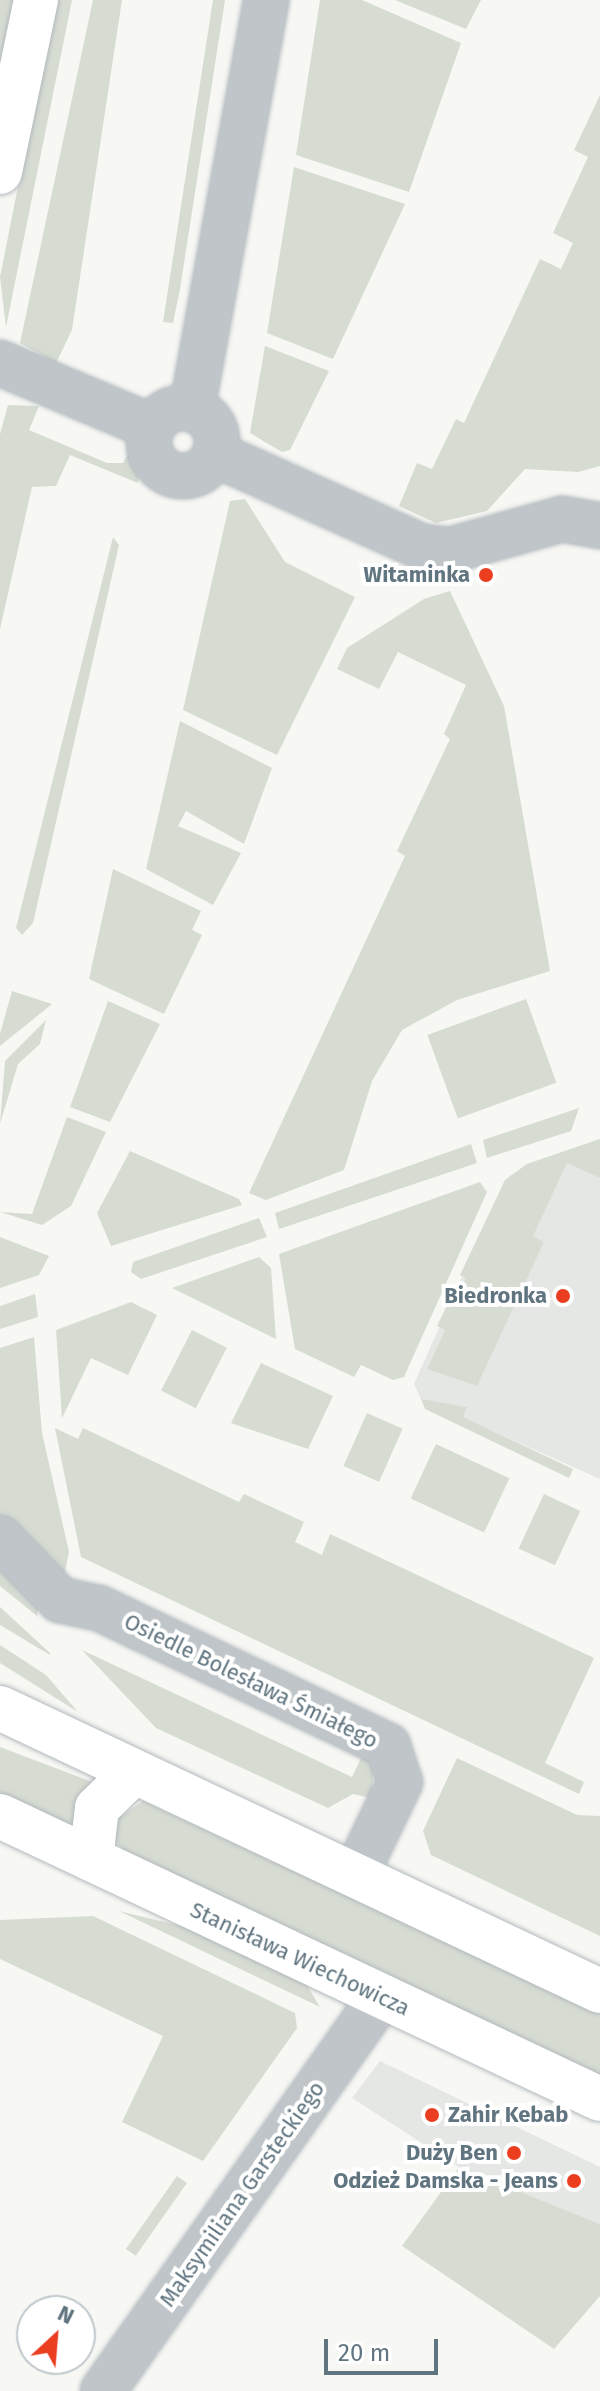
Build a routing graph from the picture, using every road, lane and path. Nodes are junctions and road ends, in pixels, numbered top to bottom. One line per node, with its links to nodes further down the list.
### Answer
1 (36, 0): 3 (street)
2 (266, 0): 5 (street)
3 (0, 172)
4 (0, 363): 6 (street)
5 (192, 409): 6 (street); 7 (street)
6 (152, 427): 7 (street)
7 (215, 454): 8 (street)
8 (600, 526)
9 (0, 1538): 14 (street, Osiedle Bolesława Śmiałego)
10 (0, 1708): 11 (street)
11 (134, 1772): 13 (street); 14 (street)
12 (0, 1816): 13 (street, Stanisława Wiechowicza)
13 (91, 1859): 16 (street, Stanisława Wiechowicza)
14 (355, 1876): 15 (street)
15 (600, 1991)
16 (381, 1997): 17 (street, Stanisława Wiechowicza); 18 (street, Maksymiliana Garsteckiego)
17 (600, 2099)
18 (103, 2391)

